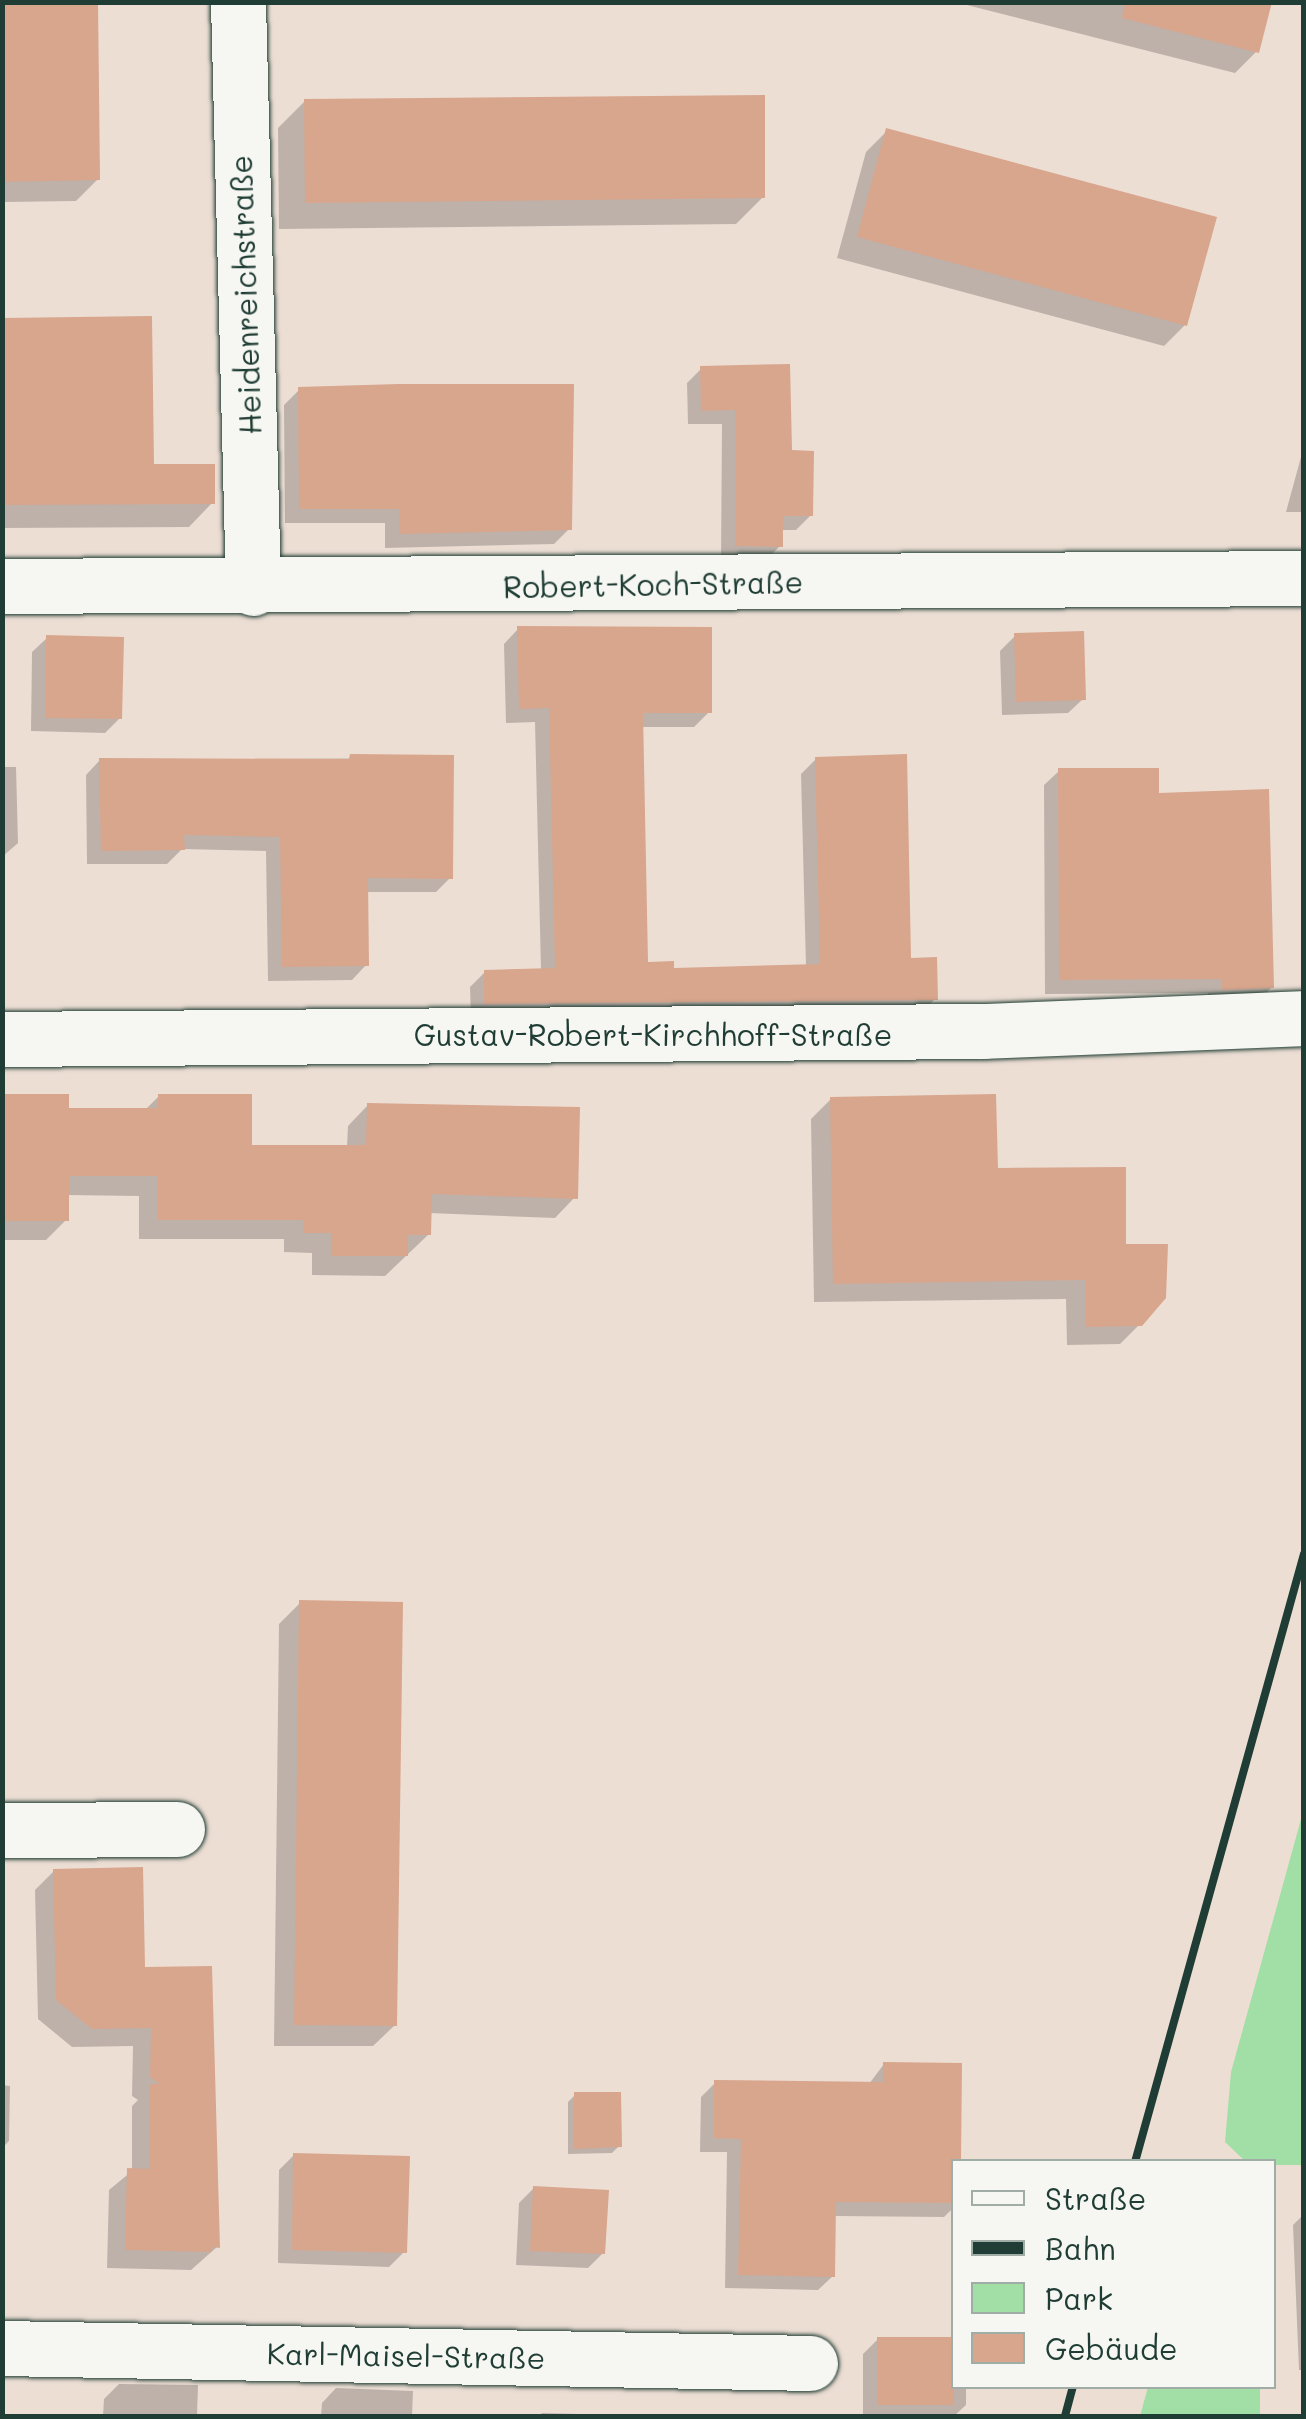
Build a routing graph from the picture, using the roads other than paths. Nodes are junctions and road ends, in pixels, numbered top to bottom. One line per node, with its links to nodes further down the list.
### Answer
1 (238, 2): 4 (street, Heidenreichstraße)
2 (1304, 578): 4 (street, Robert-Koch-Straße)
3 (2, 586): 4 (street, Robert-Koch-Straße)
4 (253, 588)
5 (1304, 1018): 6 (street, Gustav-Robert-Kirchhoff-Straße)
6 (2, 1039)
7 (2, 1830): 8 (street)
8 (177, 1830)
9 (2, 2348): 10 (street, Karl-Maisel-Straße)
10 (810, 2363)

